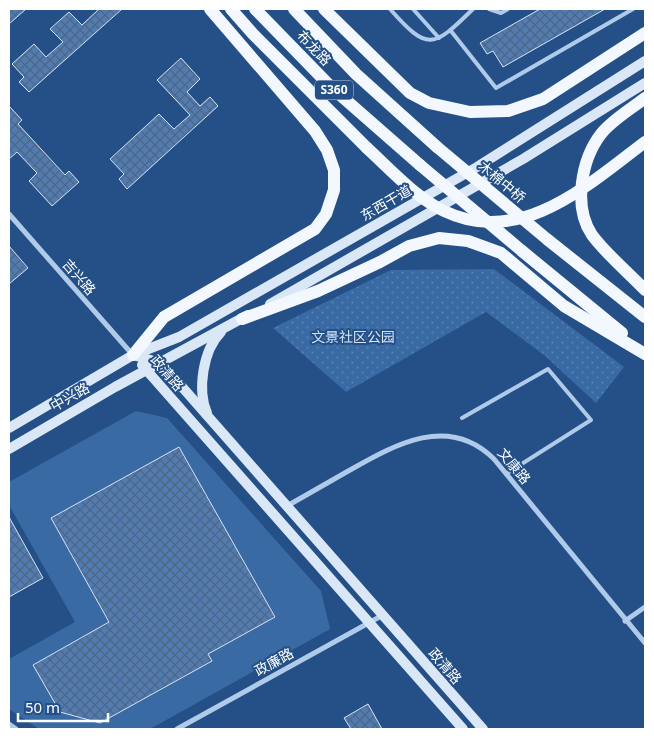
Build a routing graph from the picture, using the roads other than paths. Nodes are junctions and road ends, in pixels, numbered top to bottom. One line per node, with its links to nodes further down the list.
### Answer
1 (210, 9): 26 (main road)
2 (231, 9): 18 (main road, bridge)
3 (255, 9): 25 (main road, 布龙路 / S360, bridge)
4 (294, 9): 19 (main road, 布龙路 / S360)
5 (324, 9): 13 (main road)
6 (390, 9): 14 (lane)
7 (413, 9): 14 (lane)
8 (473, 9): 12 (lane)
9 (489, 9): 10 (lane)
10 (508, 9)
11 (633, 9): 12 (lane)
12 (451, 31): 14 (lane)
13 (645, 33)
14 (439, 38)
15 (645, 61): 26 (main road, 东西干道)
16 (645, 83): 23 (main road)
17 (645, 98): 21 (main road)
18 (645, 142)
19 (437, 147): 22 (main road, 木棉中桥 / S360, bridge)
20 (9, 214): 26 (street, 吉兴路)
21 (645, 290)
22 (645, 317)
23 (242, 318): 24 (main road); 25 (main road)
24 (225, 328): 27 (main road); 29 (main road)
25 (645, 353)
26 (133, 355): 27 (main road, 政清路); 28 (main road, 政清路); 31 (main road, 中兴路)
27 (160, 363): 28 (main road); 29 (main road, 政清路)
28 (147, 370): 32 (main road, 中兴路); 38 (main road, 政清路)
29 (209, 418): 34 (main road, 政清路)
30 (462, 418): 33 (lane)
31 (9, 428)
32 (9, 448)
33 (506, 474): 34 (street, 文康路); 37 (street, 文康路)
34 (287, 506): 36 (main road, 政清路)
35 (645, 607): 37 (street)
36 (382, 615): 38 (street, 政廉路); 44 (main road, 政清路)
37 (625, 621): 39 (street, 文康路)
38 (369, 623): 42 (street, 政廉路); 43 (main road, 政清路)
39 (645, 643)
40 (9, 724): 41 (street)
41 (16, 729)
42 (177, 729)
43 (464, 729)
44 (483, 729)

